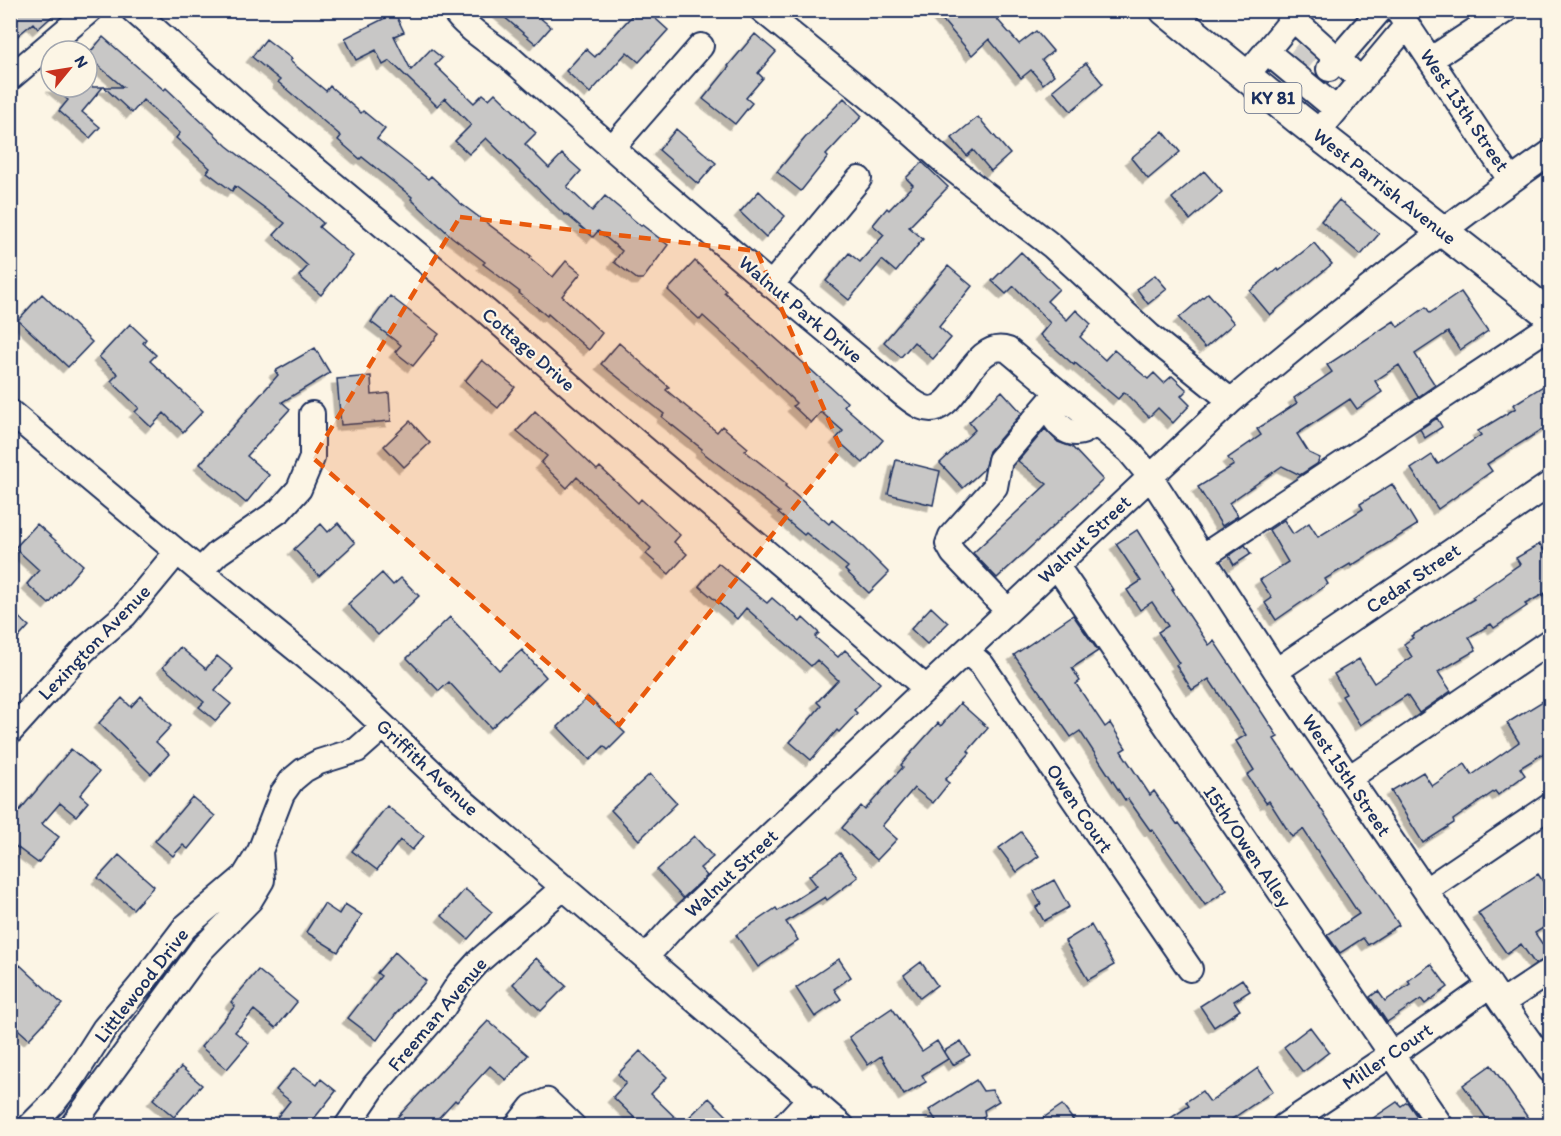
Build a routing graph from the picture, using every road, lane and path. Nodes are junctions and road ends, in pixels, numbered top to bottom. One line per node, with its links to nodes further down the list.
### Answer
1 (90, 10): 15 (street)
2 (133, 10): 41 (street, Cottage Drive)
3 (454, 10): 19 (street, Walnut Park Drive)
4 (762, 10): 28 (street)
5 (1380, 10): 14 (street)
6 (1506, 10): 12 (street)
7 (1172, 12): 13 (main road, West Parrish Avenue / KY 81)
8 (1402, 18): 12 (street, West 13th Street); 16 (street)
9 (701, 46): 19 (street)
10 (1266, 51): 11 (street); 11 (street); 13 (street)
11 (1302, 57): 14 (street); 14 (street)
12 (1430, 60): 22 (street, West 13th Street)
13 (1246, 76): 18 (main road, West Parrish Avenue / KY 81)
14 (1324, 76): 16 (street); 17 (street)
15 (10, 78)
16 (1361, 80): 17 (street)
17 (1336, 109): 18 (street)
18 (1317, 133): 23 (main road, West Parrish Avenue / KY 81)
19 (612, 148): 24 (street, Walnut Park Drive)
20 (1551, 153): 22 (street, Walnut Street)
21 (859, 179): 24 (street)
22 (1511, 181): 23 (street, Walnut Street)
23 (1443, 232): 25 (main road, West Parrish Avenue / KY 81); 28 (street, Walnut Street)
24 (771, 285): 27 (street, Walnut Park Drive)
25 (1551, 315)
26 (1551, 326): 34 (street)
27 (1052, 398): 31 (street, Walnut Park Drive); 37 (street)
28 (1232, 401): 31 (street, Walnut Street)
29 (10, 412): 33 (street, Griffith Avenue)
30 (312, 414): 36 (street)
31 (1150, 476): 34 (street, West 15th Street); 35 (street, Walnut Street)
32 (1551, 484): 40 (street, Cedar Street)
33 (177, 552): 36 (street, Griffith Avenue); 43 (street, Lexington Avenue)
34 (1202, 557): 40 (street, West 15th Street)
35 (1056, 565): 37 (street, Walnut Street); 55 (street, 15th/Owen Alley)
36 (200, 571): 42 (street, Griffith Avenue)
37 (1008, 611): 39 (street, Walnut Street)
38 (1551, 641): 44 (street)
39 (966, 651): 41 (street, Walnut Street); 51 (street, Owen Court)
40 (1276, 671): 44 (street, West 15th Street)
41 (926, 688): 49 (street, Walnut Street)
42 (383, 727): 46 (street, Littlewood Drive); 47 (street, Griffith Avenue)
43 (10, 732)
44 (1349, 778): 48 (street, West 15th Street)
45 (1551, 806): 48 (street)
46 (260, 851): 50 (street, Littlewood Drive); 53 (street, Littlewood Drive)
47 (564, 887): 49 (street, Griffith Avenue); 62 (street, Freeman Avenue)
48 (1426, 890): 54 (street, West 15th Street)
49 (646, 957): 59 (street, Griffith Avenue)
50 (154, 968): 53 (street); 57 (street, Littlewood Drive)
51 (1190, 969)
52 (1551, 971): 54 (street, Miller Court)
53 (176, 985): 58 (street, Littlewood Drive)
54 (1496, 994): 55 (street, Miller Court); 56 (street, West 15th Street)
55 (1390, 1055): 67 (street, Miller Court); 68 (street, 15th/Owen Alley)
56 (1551, 1070)
57 (72, 1079): 58 (street); 60 (street, Littlewood Drive)
58 (96, 1095): 61 (street, Littlewood Drive)
59 (811, 1097): 65 (street); 66 (street, Griffith Avenue)
60 (30, 1125)
61 (72, 1125)
62 (347, 1125)
63 (517, 1125): 64 (street)
64 (573, 1125)
65 (784, 1125)
66 (842, 1125)
67 (1284, 1125)
68 (1441, 1125)

